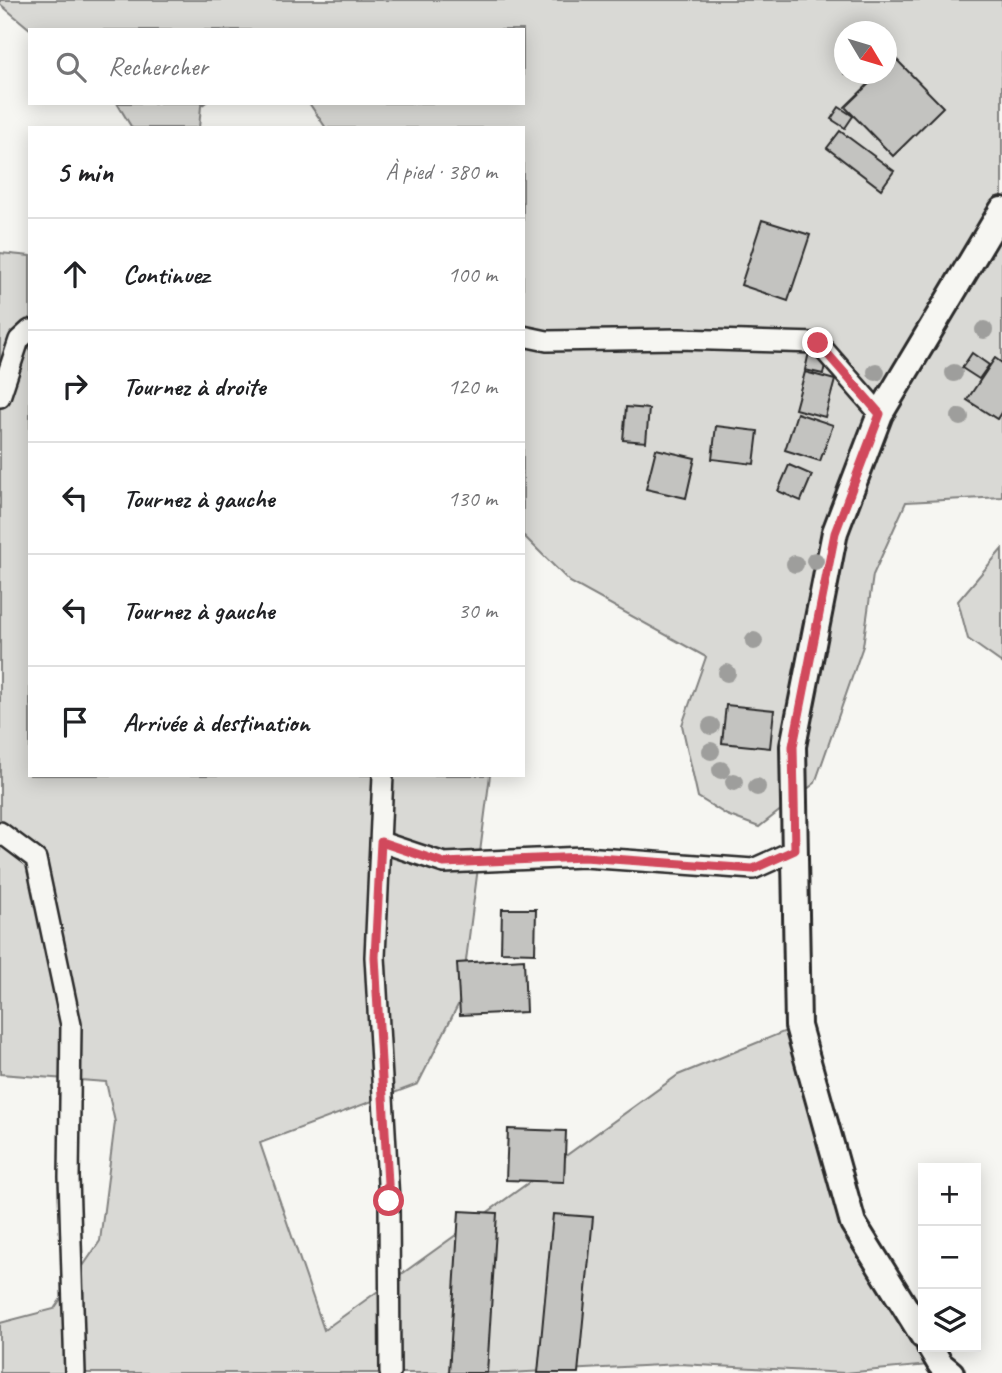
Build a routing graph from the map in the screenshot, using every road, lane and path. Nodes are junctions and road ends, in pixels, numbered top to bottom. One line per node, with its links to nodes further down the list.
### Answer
1 (1002, 210): 5 (street)
2 (28, 332): 4 (street)
3 (525, 336): 5 (street)
4 (0, 397)
5 (880, 414): 9 (street)
6 (383, 777): 8 (street)
7 (0, 832): 12 (street)
8 (381, 842): 9 (street); 13 (street)
9 (795, 850): 10 (street)
10 (918, 1328)
11 (933, 1352): 14 (street)
12 (75, 1373)
13 (390, 1373)
14 (951, 1373)

